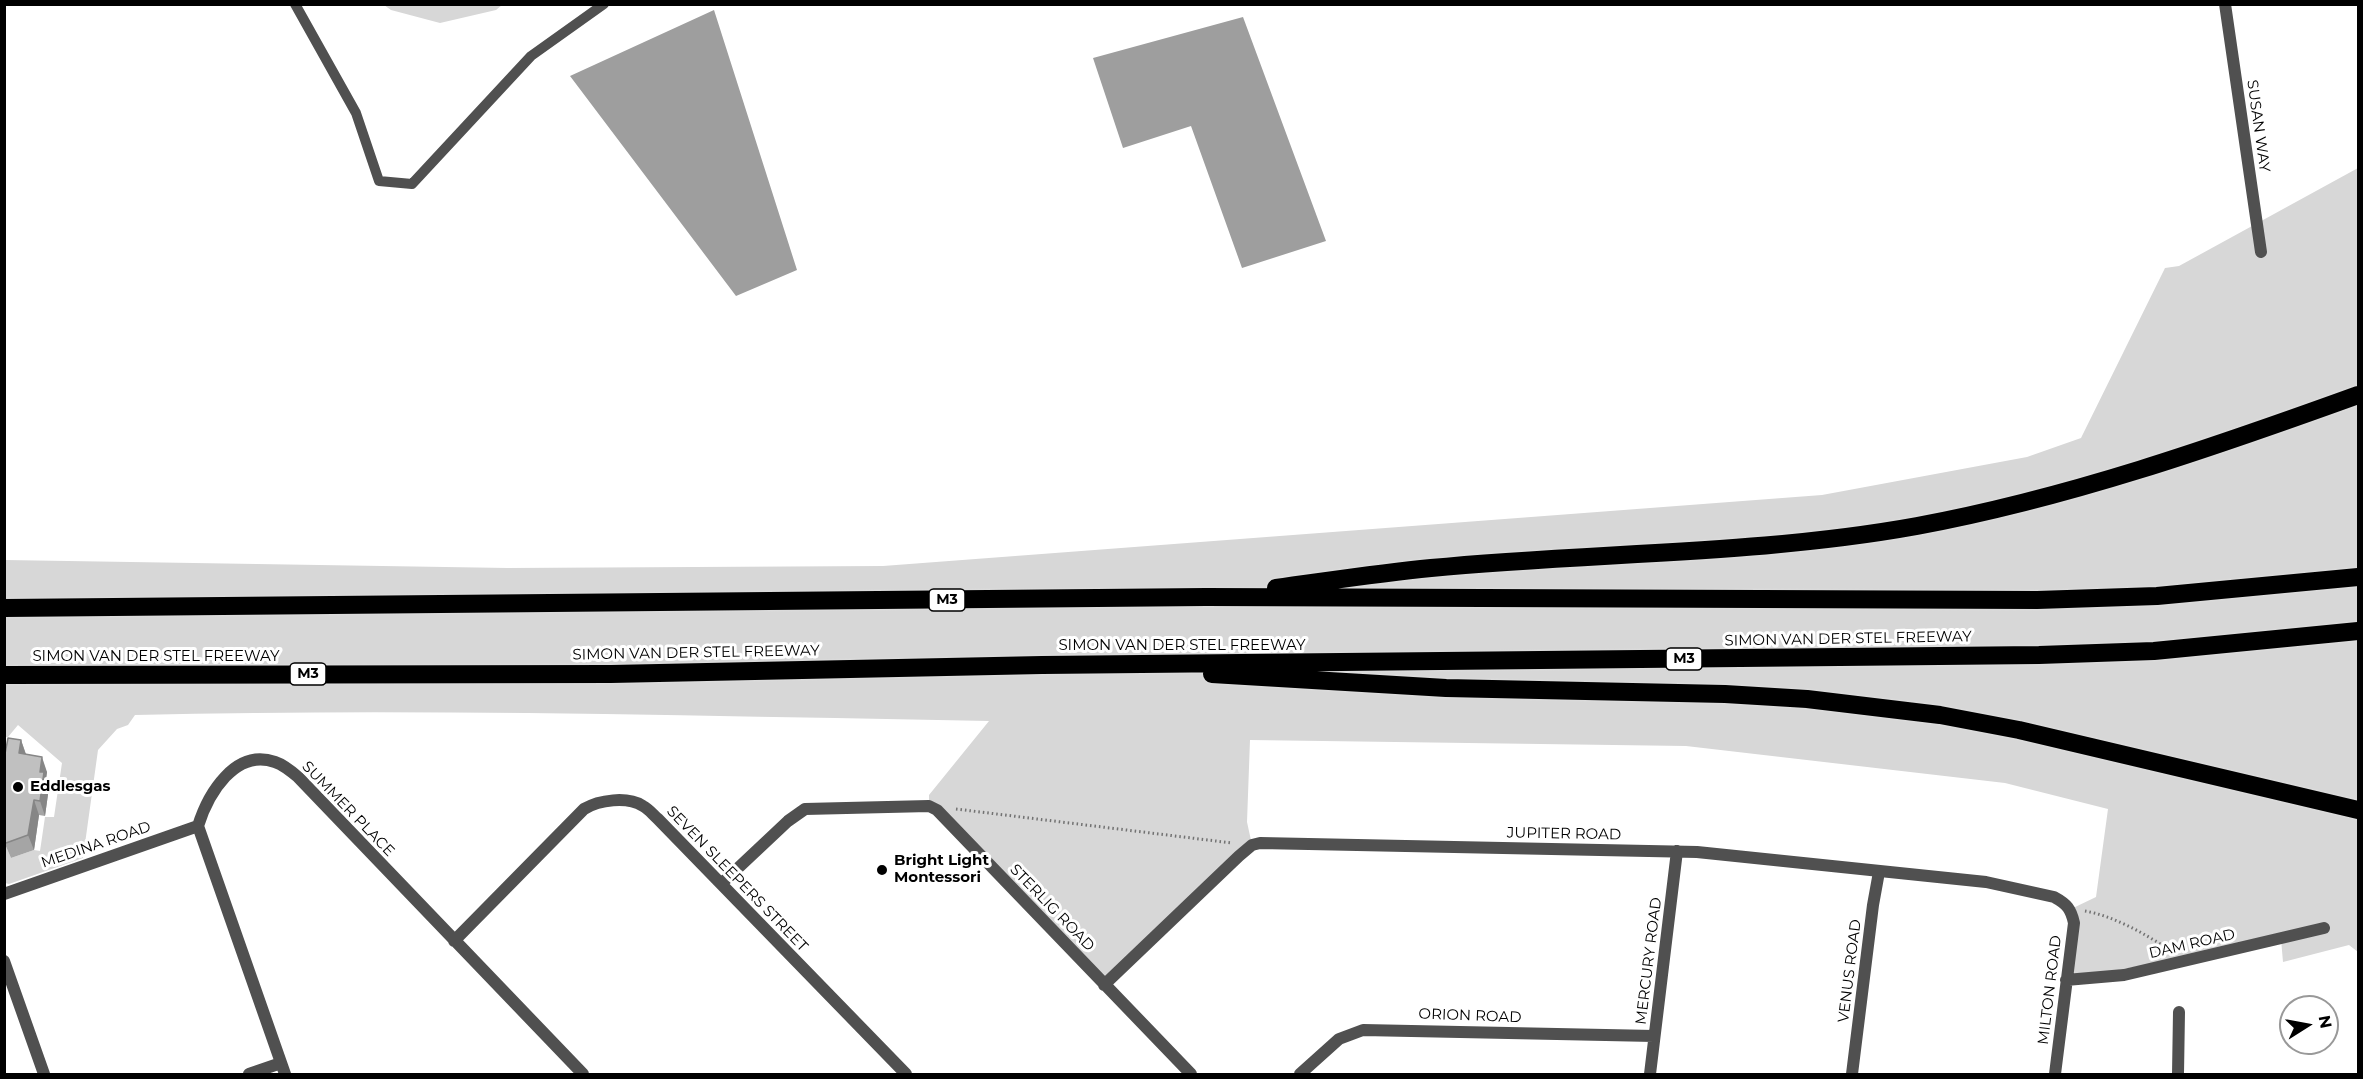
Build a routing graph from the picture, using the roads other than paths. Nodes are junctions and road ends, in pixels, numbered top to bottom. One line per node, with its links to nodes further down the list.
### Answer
1 (295, 4): 2 (lane)
2 (604, 4)
3 (2225, 4): 4 (street, SUSAN WAY)
4 (2260, 252)
5 (2358, 395): 7 (highway)
6 (2358, 577): 7 (highway, M3)
7 (1206, 597): 8 (highway, M3)
8 (4, 608)
9 (2358, 631): 10 (highway, SIMON VAN DER STEL FREEWAY / M3)
10 (1177, 664): 11 (highway, SIMON VAN DER STEL FREEWAY / M3); 12 (highway)
11 (4, 675)
12 (2358, 810)
13 (198, 826): 17 (street, MEDINA ROAD); 20 (street, SUMMER PLACE); 26 (street)
14 (1677, 851): 15 (street, JUPITER ROAD); 23 (street, JUPITER ROAD); 25 (street, MERCURY ROAD)
15 (1879, 872): 18 (street, JUPITER ROAD); 34 (street, VENUS ROAD)
16 (721, 884): 20 (street, SEVEN SLEEPERS STREET); 23 (street, STERLIG ROAD); 30 (street, SEVEN SLEEPERS STREET)
17 (4, 894)
18 (2071, 909): 22 (street, MILTON ROAD)
19 (2324, 928): 22 (street, DAM ROAD)
20 (454, 941): 29 (street, SUMMER PLACE)
21 (4, 961): 27 (street)
22 (2066, 980): 35 (street, MILTON ROAD)
23 (1104, 985): 31 (street, STERLIG ROAD)
24 (2179, 1012): 36 (street)
25 (1654, 1036): 32 (street, ORION ROAD); 33 (street, MERCURY ROAD)
26 (283, 1069): 28 (street)
27 (44, 1074)
28 (249, 1074)
29 (583, 1074)
30 (906, 1074)
31 (1191, 1074)
32 (1300, 1074)
33 (1650, 1074)
34 (1852, 1074)
35 (2055, 1074)
36 (2178, 1074)

